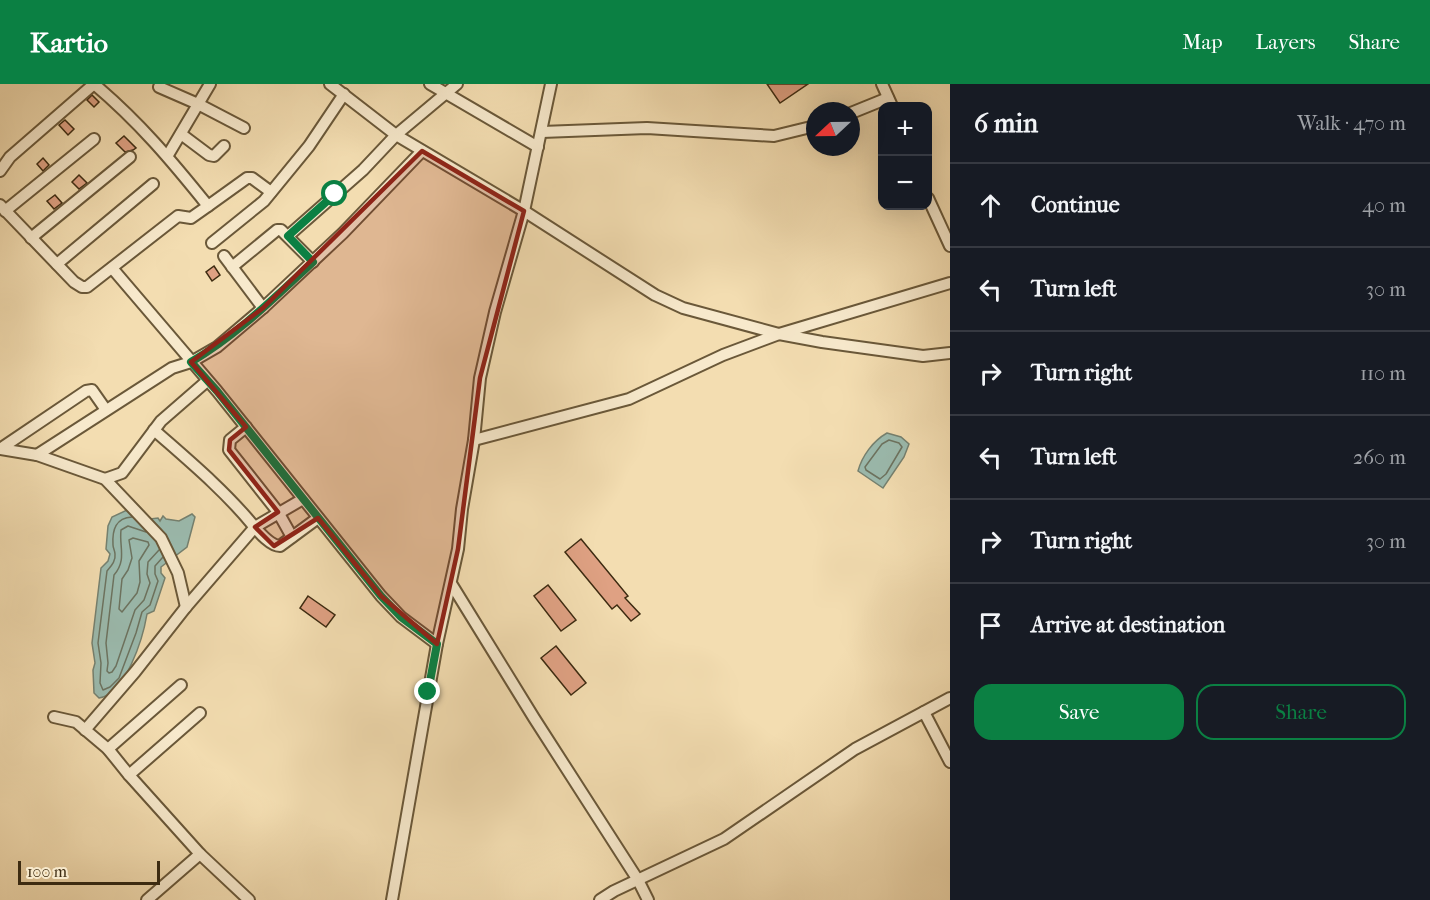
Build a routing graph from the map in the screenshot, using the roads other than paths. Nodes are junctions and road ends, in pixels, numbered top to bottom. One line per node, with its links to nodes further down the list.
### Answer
1 (94, 84): 24 (street); 26 (street)
2 (210, 84): 12 (street)
3 (330, 84): 10 (street)
4 (430, 84): 9 (street)
5 (457, 84): 9 (street)
6 (551, 84): 17 (street)
7 (882, 84): 11 (street)
8 (159, 87): 12 (street)
9 (448, 93): 19 (street); 22 (street)
10 (344, 94): 19 (street); 28 (street)
11 (890, 102)
12 (198, 104): 15 (street); 18 (street)
13 (878, 105): 14 (street)
14 (860, 110)
15 (244, 128)
16 (806, 129): 17 (street)
17 (542, 132): 22 (street)
18 (181, 134): 21 (street); 24 (street)
19 (396, 135): 23 (street); 33 (street)
20 (94, 138): 30 (street)
21 (224, 146)
22 (538, 147): 32 (street)
23 (422, 151): 32 (street); 38 (street)
24 (168, 155): 29 (street)
25 (130, 157): 34 (street)
26 (0, 171)
27 (153, 184): 39 (street)
28 (271, 192): 29 (street); 35 (street)
29 (208, 206): 41 (street)
30 (3, 208): 34 (street)
31 (932, 208): 36 (street)
32 (524, 211): 44 (street); 51 (street)
33 (288, 236): 38 (street); 40 (street)
34 (31, 238): 39 (street)
35 (212, 243)
36 (950, 246)
37 (224, 256): 40 (street)
38 (313, 262): 43 (street)
39 (57, 264): 41 (street)
40 (232, 267): 43 (street)
41 (112, 268): 46 (street)
42 (950, 283): 44 (street)
43 (263, 308): 46 (street)
44 (778, 334): 45 (street); 51 (street)
45 (950, 353)
46 (191, 362): 47 (street); 48 (street)
47 (207, 381): 49 (street); 50 (street)
48 (106, 410): 52 (street); 53 (street)
49 (246, 427): 55 (street); 56 (street)
50 (154, 430): 54 (street); 58 (street)
51 (474, 440): 60 (street)
52 (0, 449): 53 (street)
53 (37, 455): 54 (street)
54 (105, 478): 61 (street)
55 (303, 499): 56 (street); 57 (street)
56 (278, 512): 58 (street); 59 (street)
57 (318, 518): 59 (street); 62 (street)
58 (255, 527): 59 (street); 61 (street)
59 (292, 537)
60 (452, 585): 62 (street); 73 (street)
61 (186, 607): 68 (street)
62 (437, 644): 76 (street)
63 (181, 685): 69 (street)
64 (950, 698): 65 (street)
65 (924, 712): 70 (street); 73 (street)
66 (200, 713): 71 (street)
67 (54, 717): 68 (street)
68 (85, 730): 69 (street)
69 (108, 749): 71 (street)
70 (950, 762)
71 (129, 775): 72 (street)
72 (200, 854): 74 (street); 75 (street)
73 (638, 880): 77 (street); 78 (street)
74 (147, 900)
75 (249, 900)
76 (392, 900)
77 (600, 900)
78 (648, 900)

